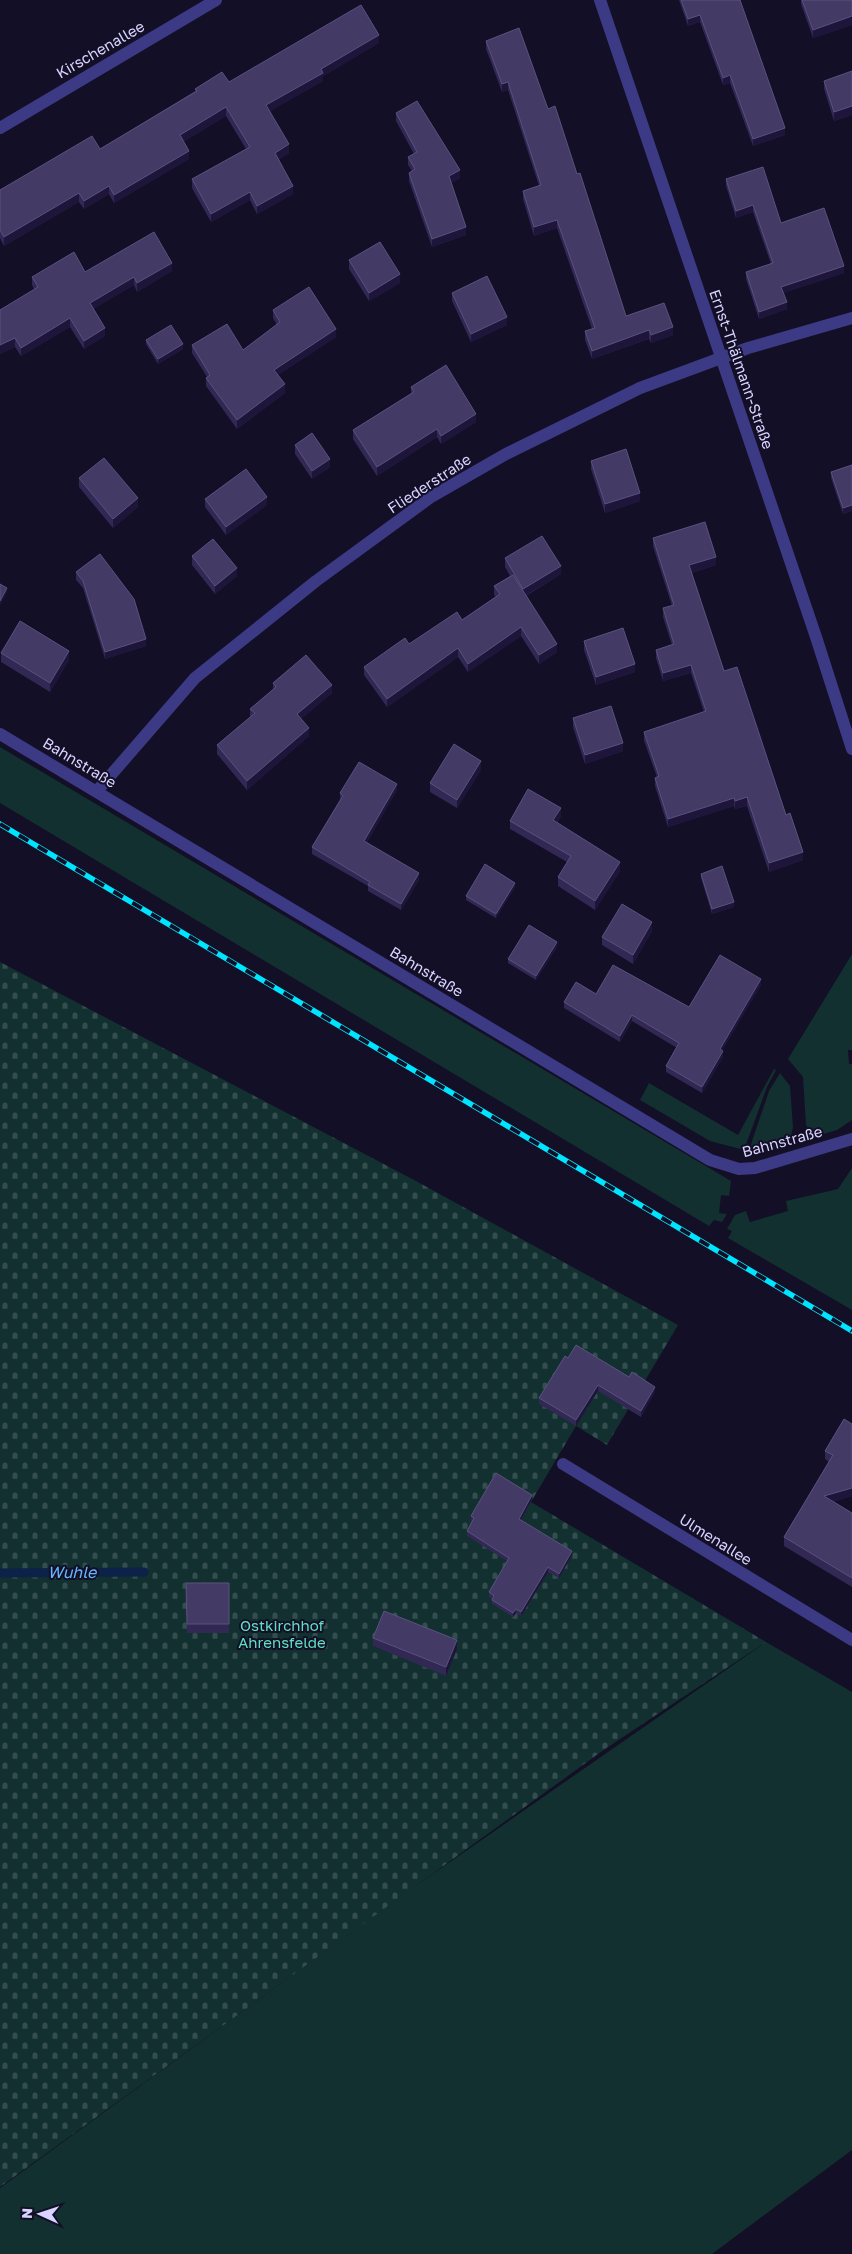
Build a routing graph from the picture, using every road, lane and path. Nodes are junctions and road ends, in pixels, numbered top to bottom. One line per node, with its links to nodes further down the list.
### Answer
1 (216, 0): 3 (street, Kirschenallee)
2 (600, 0): 5 (street, Ernst-Thälmann-Straße)
3 (0, 128)
4 (852, 318): 5 (street, Fliederstraße)
5 (721, 358): 7 (street, Ernst-Thälmann-Straße); 8 (street, Fliederstraße)
6 (0, 734): 8 (street, Bahnstraße)
7 (852, 748)
8 (97, 791): 9 (street, Bahnstraße)
9 (852, 1139)
10 (563, 1464): 11 (street, Ulmenallee)
11 (852, 1640)

